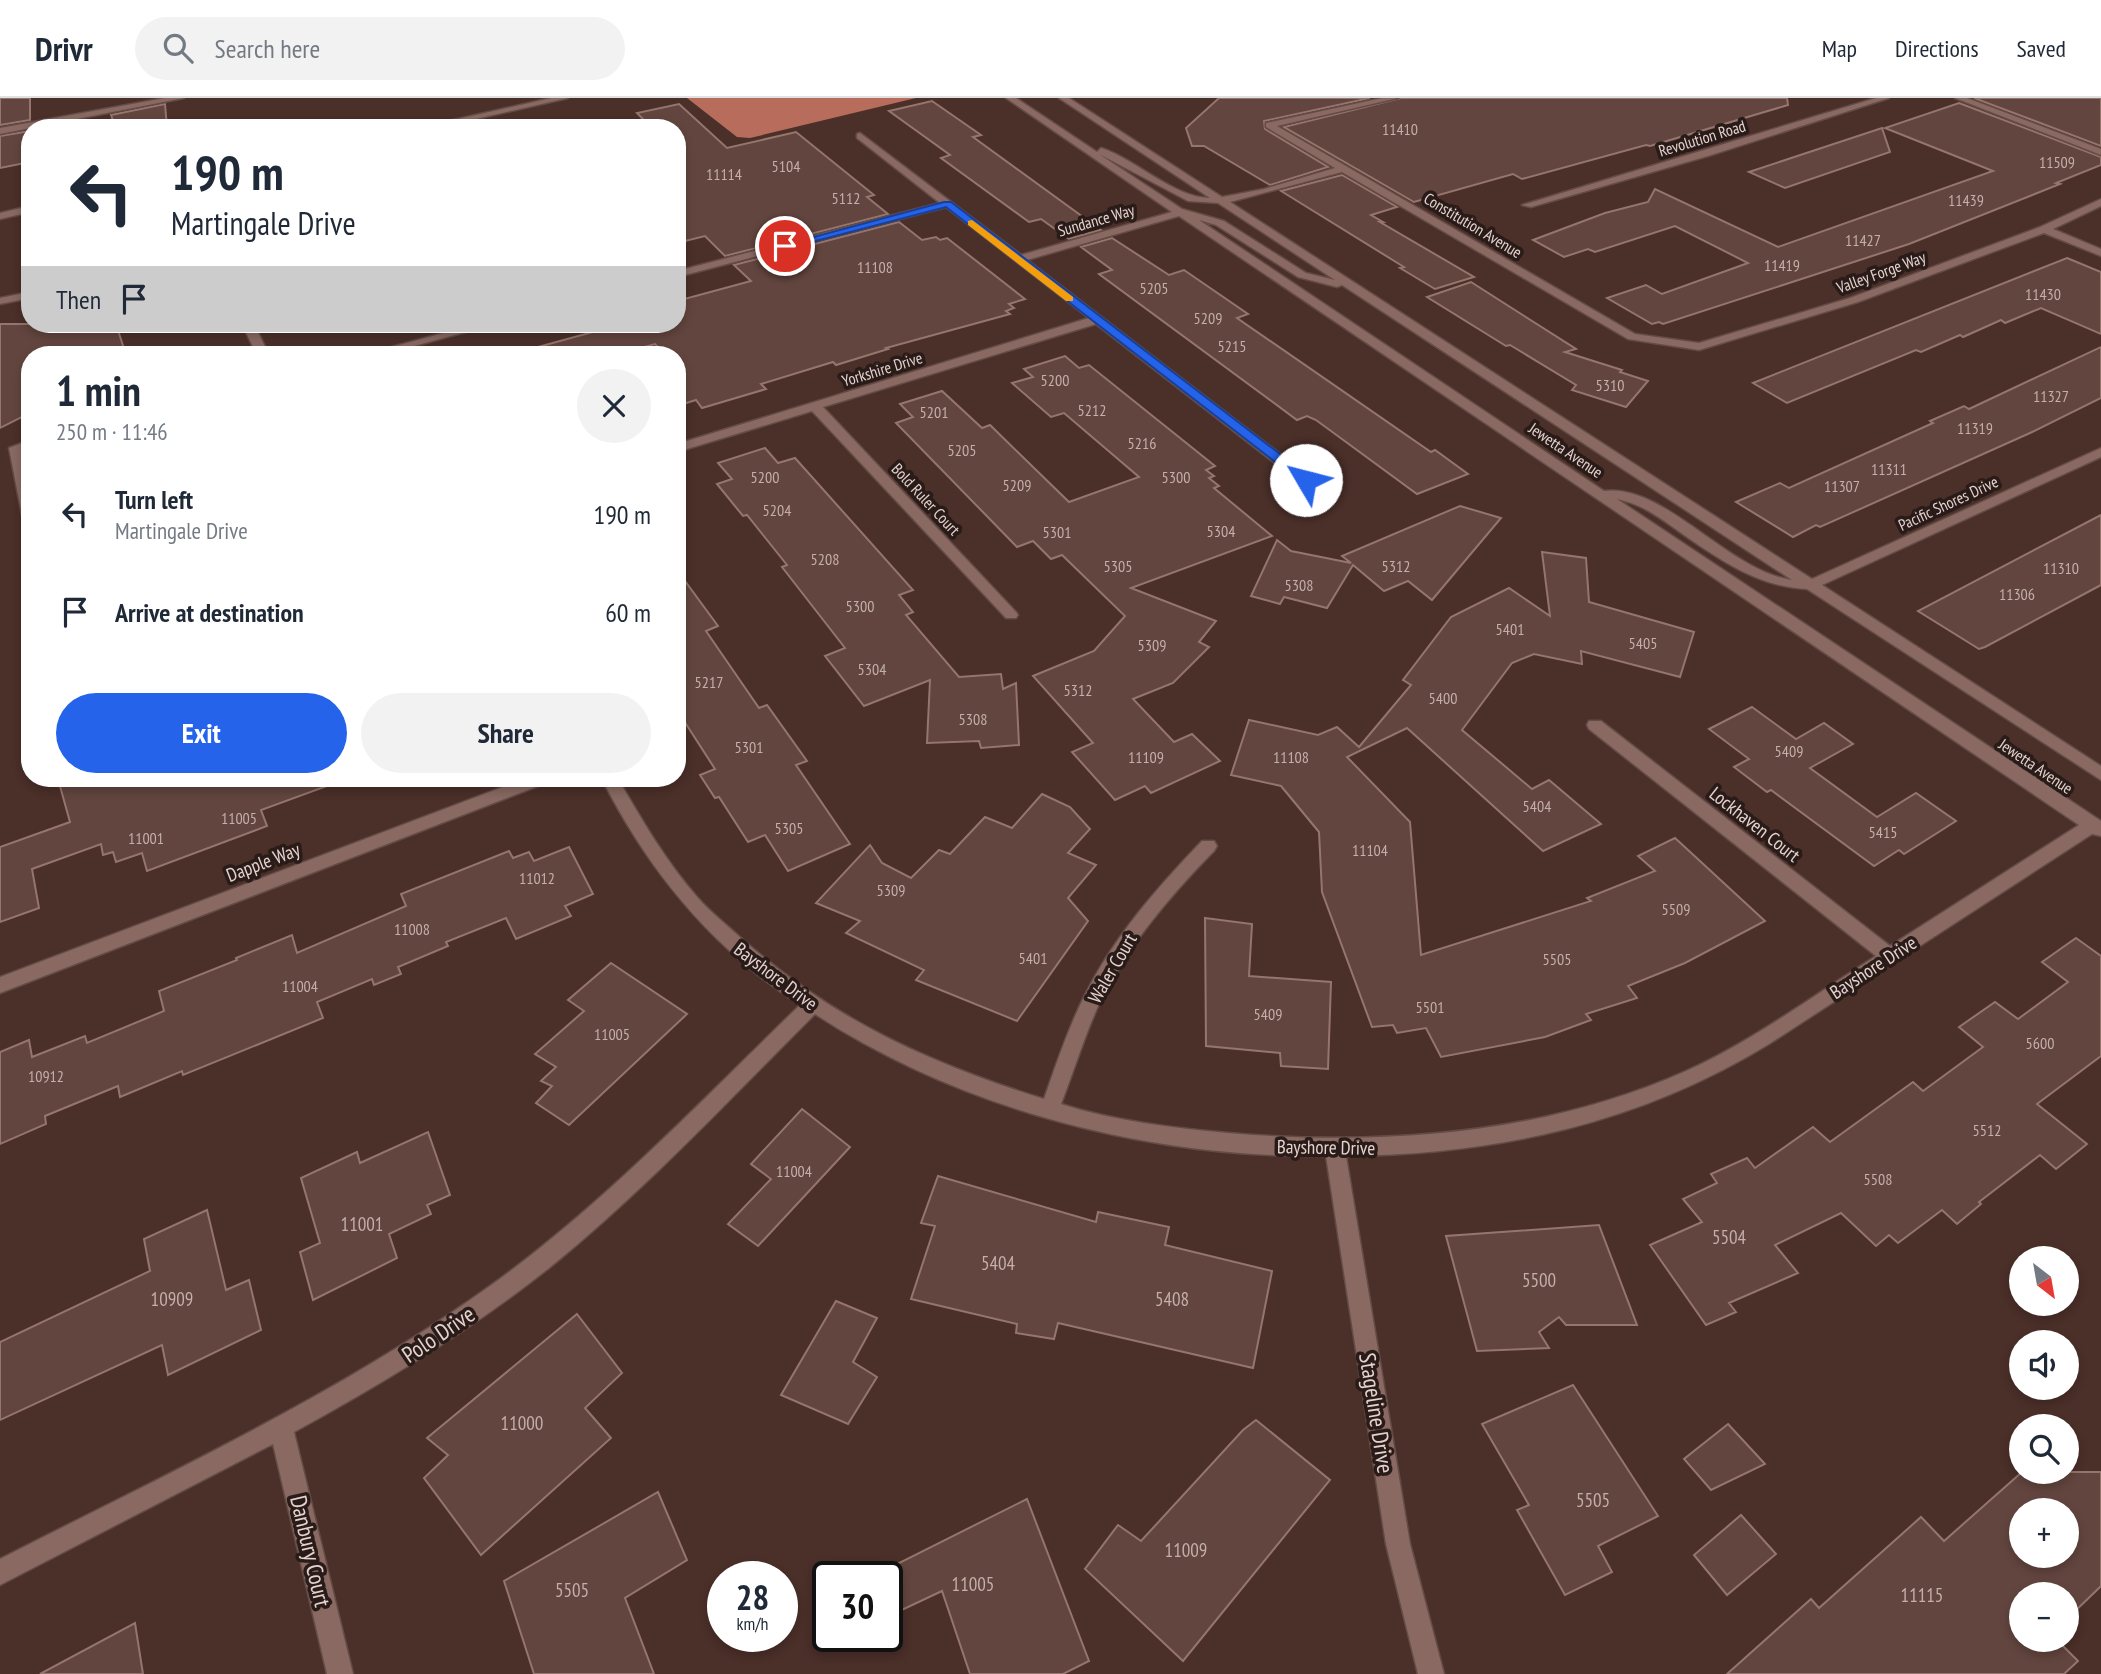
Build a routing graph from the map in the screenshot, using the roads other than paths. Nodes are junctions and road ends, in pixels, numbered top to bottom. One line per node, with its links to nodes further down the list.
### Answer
1 (180, 98): 9 (street)
2 (564, 98): 8 (street)
3 (1010, 98): 14 (street, Jewetta Avenue)
4 (1063, 98): 17 (street, Jewetta Avenue)
5 (1394, 98): 16 (street, Constitution Avenue)
6 (1885, 98): 20 (street, Revolution Road)
7 (1959, 98): 15 (street)
8 (536, 101): 10 (street)
9 (65, 119)
10 (460, 119)
11 (21, 127): 12 (street)
12 (0, 131)
13 (860, 136): 19 (street)
14 (1081, 145): 17 (street); 22 (street, Jewetta Avenue)
15 (2101, 152)
16 (1344, 168): 17 (street); 33 (street, Constitution Avenue)
17 (1222, 201): 28 (street, Jewetta Avenue)
18 (2101, 202): 24 (street, Valley Forge Way)
19 (947, 204): 26 (street); 27 (street)
20 (1527, 205)
21 (21, 211): 23 (street)
22 (1182, 212): 26 (street, Sundance Way); 28 (street); 40 (street, Jewetta Avenue)
23 (0, 216)
24 (2044, 229): 25 (street); 33 (street, Valley Forge Way)
25 (2101, 253)
26 (1018, 259): 31 (street)
27 (686, 272)
28 (1352, 288): 42 (street, Jewetta Avenue)
29 (21, 297): 30 (street)
30 (0, 301)
31 (1096, 320): 35 (street, Yorkshire Drive); 41 (street)
32 (454, 333): 34 (street)
33 (1665, 342)
34 (403, 346)
35 (815, 406): 36 (street, Yorkshire Drive); 43 (street, Bold Ruler Court)
36 (686, 445)
37 (21, 446): 39 (street)
38 (2101, 452): 42 (street, Pacific Shores Drive)
39 (21, 477)
40 (1595, 491): 42 (street); 48 (street, Jewetta Avenue)
41 (1326, 496)
42 (1811, 586): 45 (street, Jewetta Avenue)
43 (1011, 615)
44 (1595, 725): 50 (street, Lockhaven Court)
45 (2101, 774)
46 (519, 787): 51 (street, Dapple Way)
47 (615, 787): 52 (street, Bayshore Drive)
48 (2098, 828): 50 (street, Bayshore Drive)
49 (1208, 846): 53 (street, Waler Court)
50 (1889, 956): 54 (street, Bayshore Drive)
51 (0, 985)
52 (812, 1005): 53 (street, Bayshore Drive); 55 (street, Polo Drive)
53 (1049, 1111): 54 (street, Bayshore Drive)
54 (1335, 1150): 58 (street, Stageline Drive)
55 (281, 1427): 56 (street, Polo Drive); 57 (street, Danbury Court)
56 (0, 1572)
57 (340, 1674)
58 (1431, 1674)

